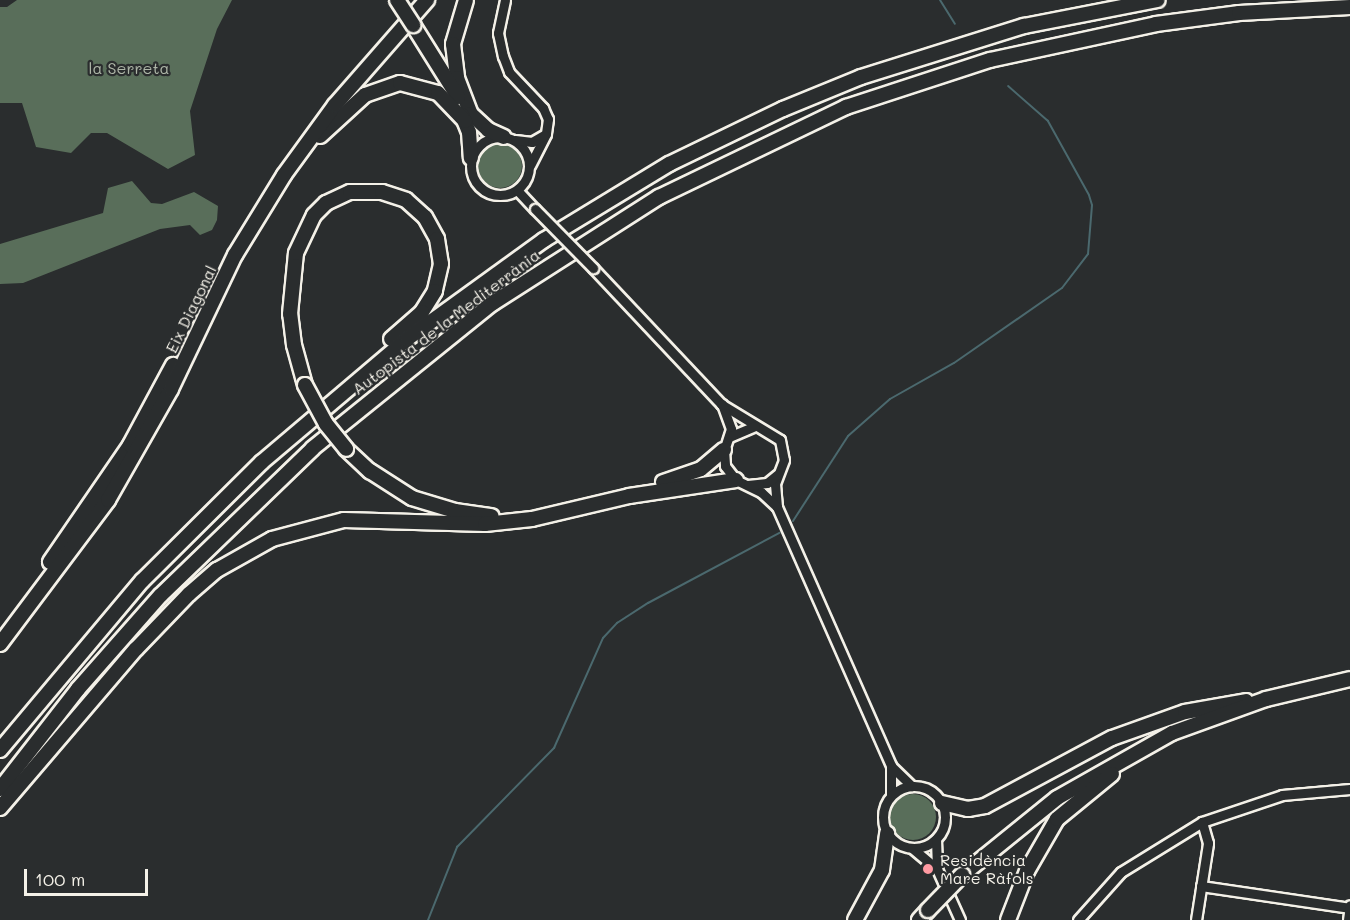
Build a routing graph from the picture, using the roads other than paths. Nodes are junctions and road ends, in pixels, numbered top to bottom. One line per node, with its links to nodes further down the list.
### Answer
1 (397, 0): 8 (highway, bridge)
2 (415, 0): 22 (highway, Eix Diagonal)
3 (427, 0): 13 (highway, Eix Diagonal)
4 (466, 0): 8 (highway)
5 (505, 0): 9 (street)
6 (1158, 0): 21 (highway, Autopista de la Mediterrània)
7 (1350, 7): 29 (highway, Autopista de la Mediterrània)
8 (468, 117): 10 (highway); 11 (highway); 13 (highway)
9 (546, 134): 10 (street); 12 (street)
10 (510, 139): 11 (street); 12 (street)
11 (471, 158): 14 (street)
12 (530, 165): 14 (street)
13 (284, 175): 23 (highway, Eix Diagonal)
14 (517, 190): 15 (street, bridge)
15 (721, 404): 16 (street); 17 (street)
16 (755, 426): 17 (street); 18 (street)
17 (726, 444): 19 (street); 21 (highway, bridge)
18 (778, 474): 19 (street); 20 (street)
19 (742, 483): 20 (street); 33 (highway)
20 (777, 507): 27 (street)
21 (172, 551): 26 (highway, Autopista de la Mediterrània)
22 (0, 628)
23 (0, 644)
24 (1350, 679): 25 (highway)
25 (1266, 699): 32 (highway); 41 (highway, bridge); 44 (highway)
26 (0, 750)
27 (891, 766): 28 (street); 31 (street)
28 (912, 786): 31 (street); 32 (street)
29 (0, 789)
30 (1350, 789): 34 (street)
31 (891, 795): 35 (street)
32 (942, 803): 36 (street)
33 (0, 808)
34 (1202, 822): 39 (street); 45 (street)
35 (886, 832): 37 (street); 42 (highway)
36 (936, 839): 37 (street); 38 (street)
37 (912, 848): 38 (street)
38 (937, 869): 43 (street)
39 (1201, 886): 40 (street); 46 (street)
40 (1350, 906): 47 (street)
41 (923, 915)
42 (855, 920)
43 (960, 920)
44 (1008, 920)
45 (1078, 920)
46 (1196, 920)
47 (1348, 920)

